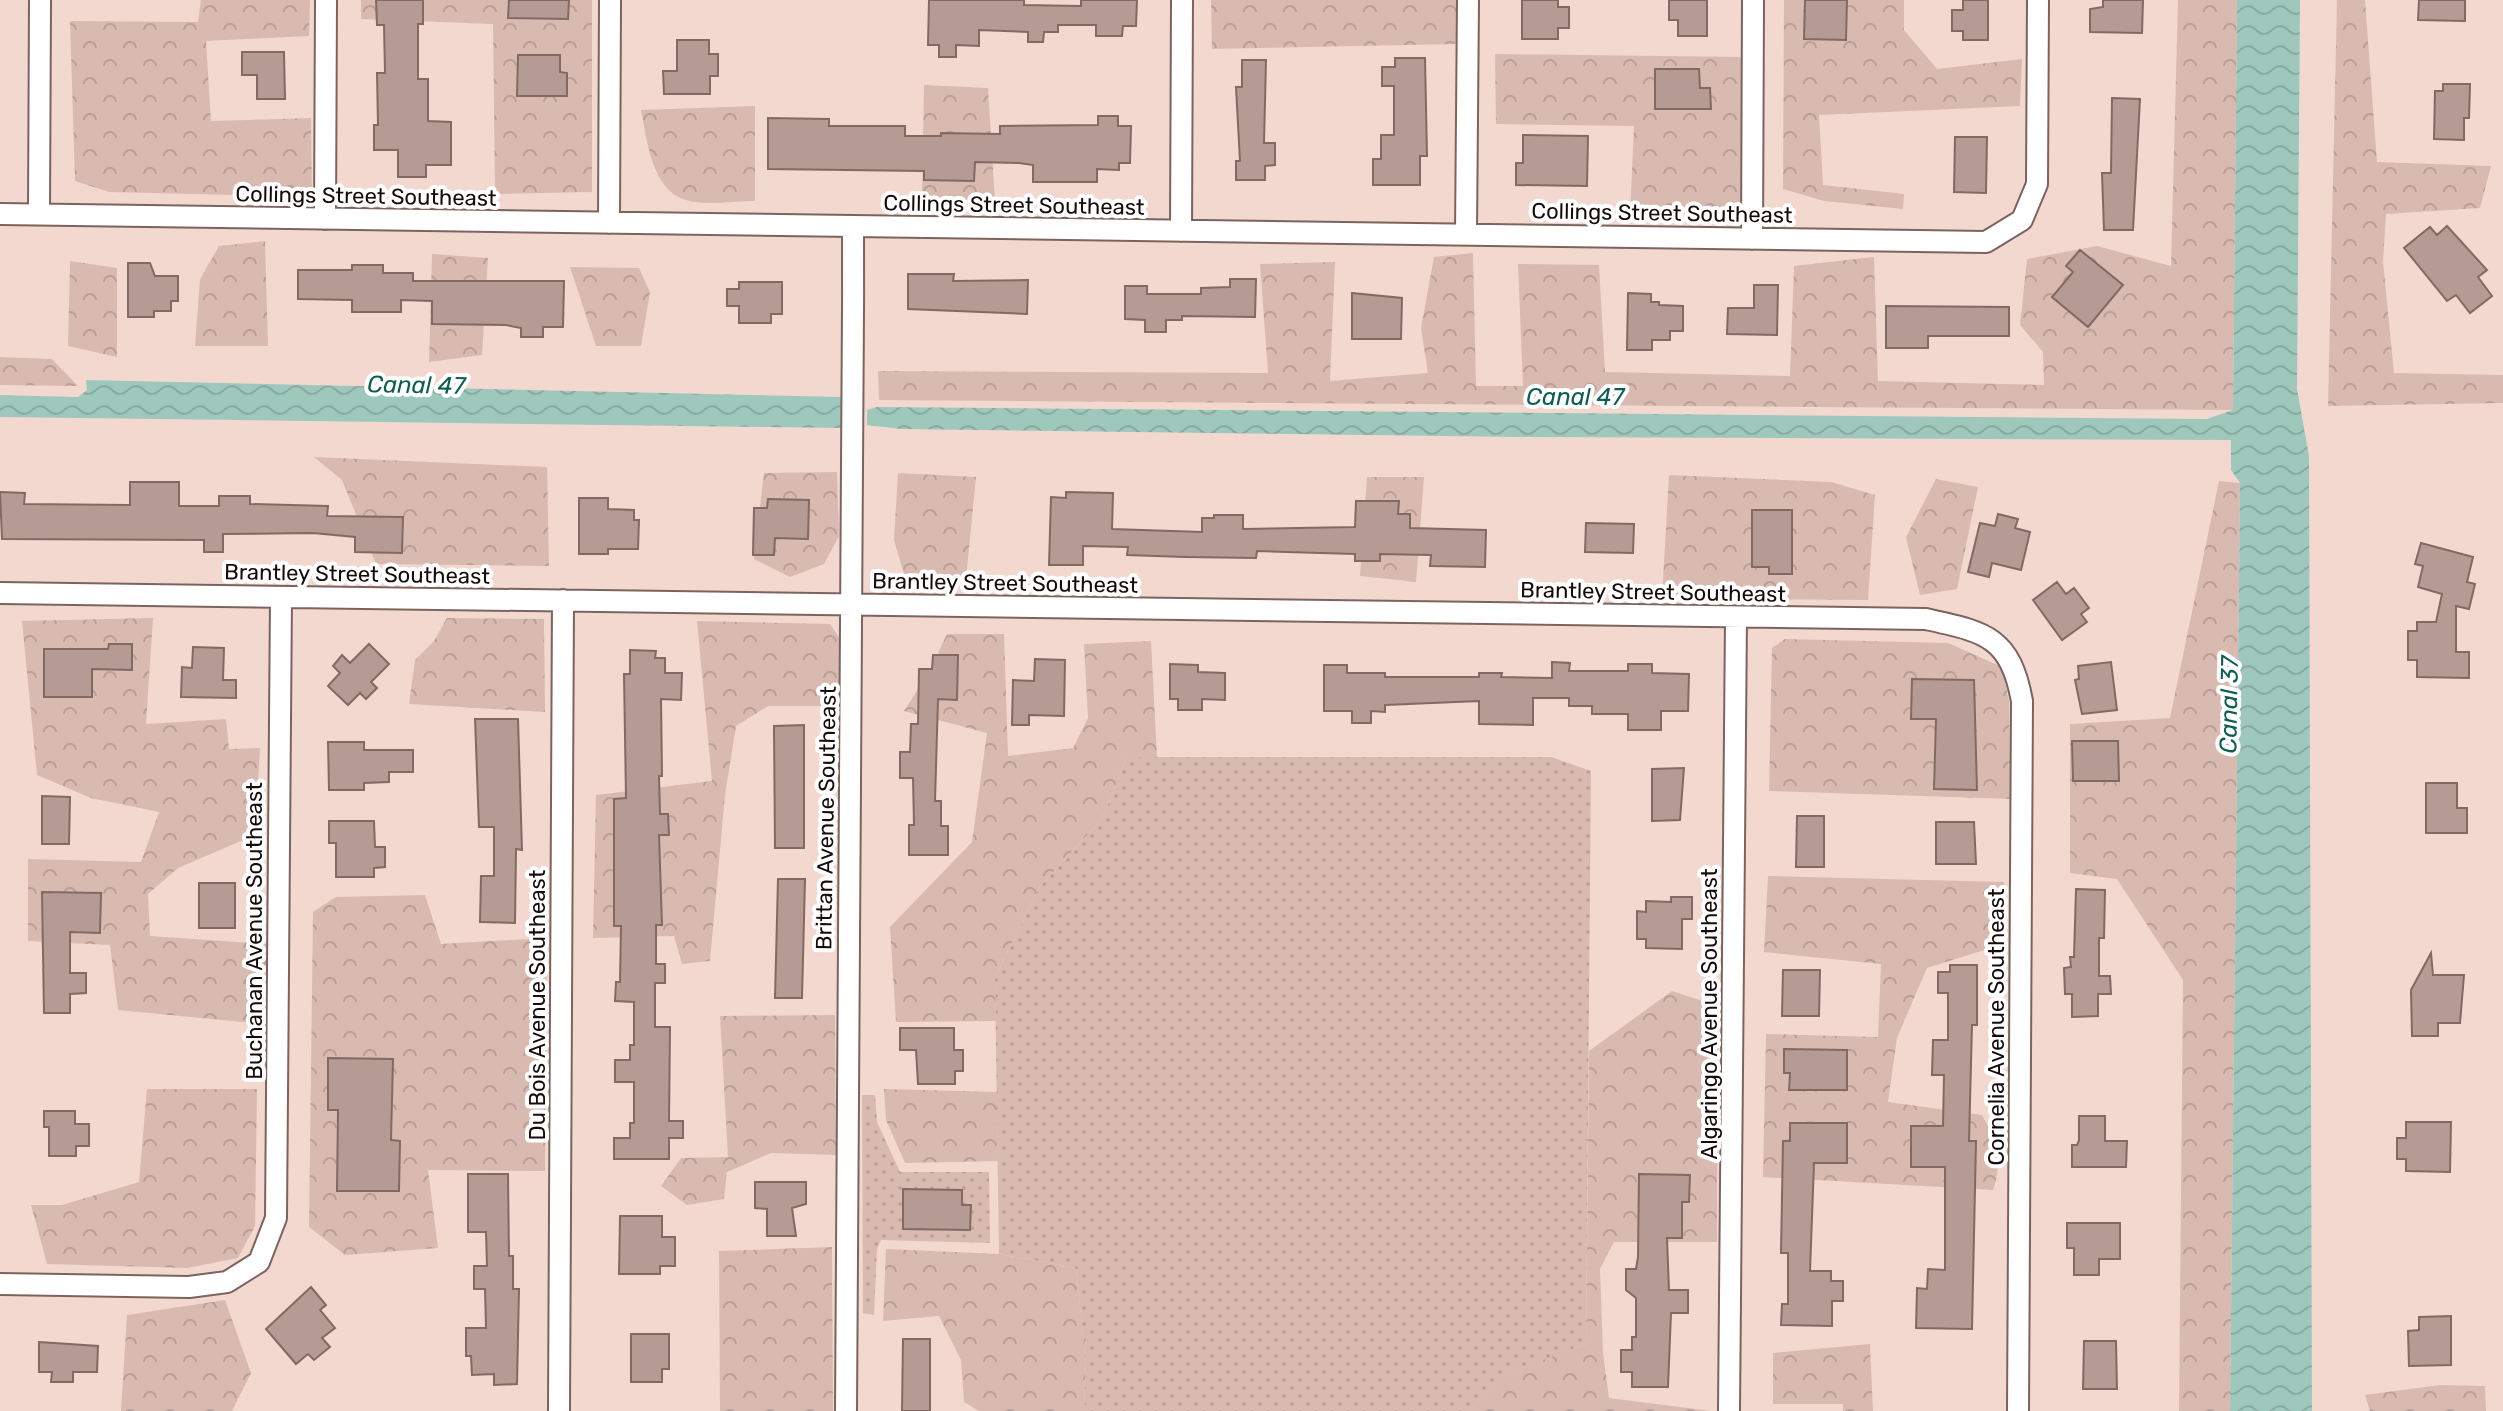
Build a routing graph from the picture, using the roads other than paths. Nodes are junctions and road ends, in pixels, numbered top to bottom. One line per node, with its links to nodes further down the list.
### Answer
1 (40, 0): 9 (street)
2 (326, 0): 10 (street)
3 (610, 0): 11 (street)
4 (1182, 0): 13 (street)
5 (1468, 0): 14 (street)
6 (1753, 0): 15 (street)
7 (2038, 0): 15 (street, Collings Street Southeast)
8 (0, 214): 9 (street, Collings Street Southeast)
9 (39, 214): 10 (street, Collings Street Southeast)
10 (325, 219): 11 (street, Collings Street Southeast)
11 (609, 223): 12 (street, Collings Street Southeast)
12 (853, 226): 13 (street, Collings Street Southeast); 19 (street, Brittan Avenue Southeast)
13 (1181, 231): 14 (street, Collings Street Southeast)
14 (1466, 233): 15 (street, Collings Street Southeast)
15 (1752, 239)
16 (0, 593): 17 (street, Brantley Street Southeast)
17 (281, 597): 18 (street, Brantley Street Southeast); 22 (street, Buchanan Avenue Southeast)
18 (563, 600): 19 (street, Brantley Street Southeast); 23 (street, Du Bois Avenue Southeast)
19 (854, 605): 20 (street, Brantley Street Southeast); 24 (street, Brittan Avenue Southeast)
20 (1736, 618): 21 (street, Brantley Street Southeast); 25 (street, Algaringo Avenue Southeast)
21 (2001, 650): 26 (street, Cornelia Avenue Southeast)
22 (0, 1284)
23 (559, 1411)
24 (846, 1411)
25 (1729, 1411)
26 (2018, 1411)

